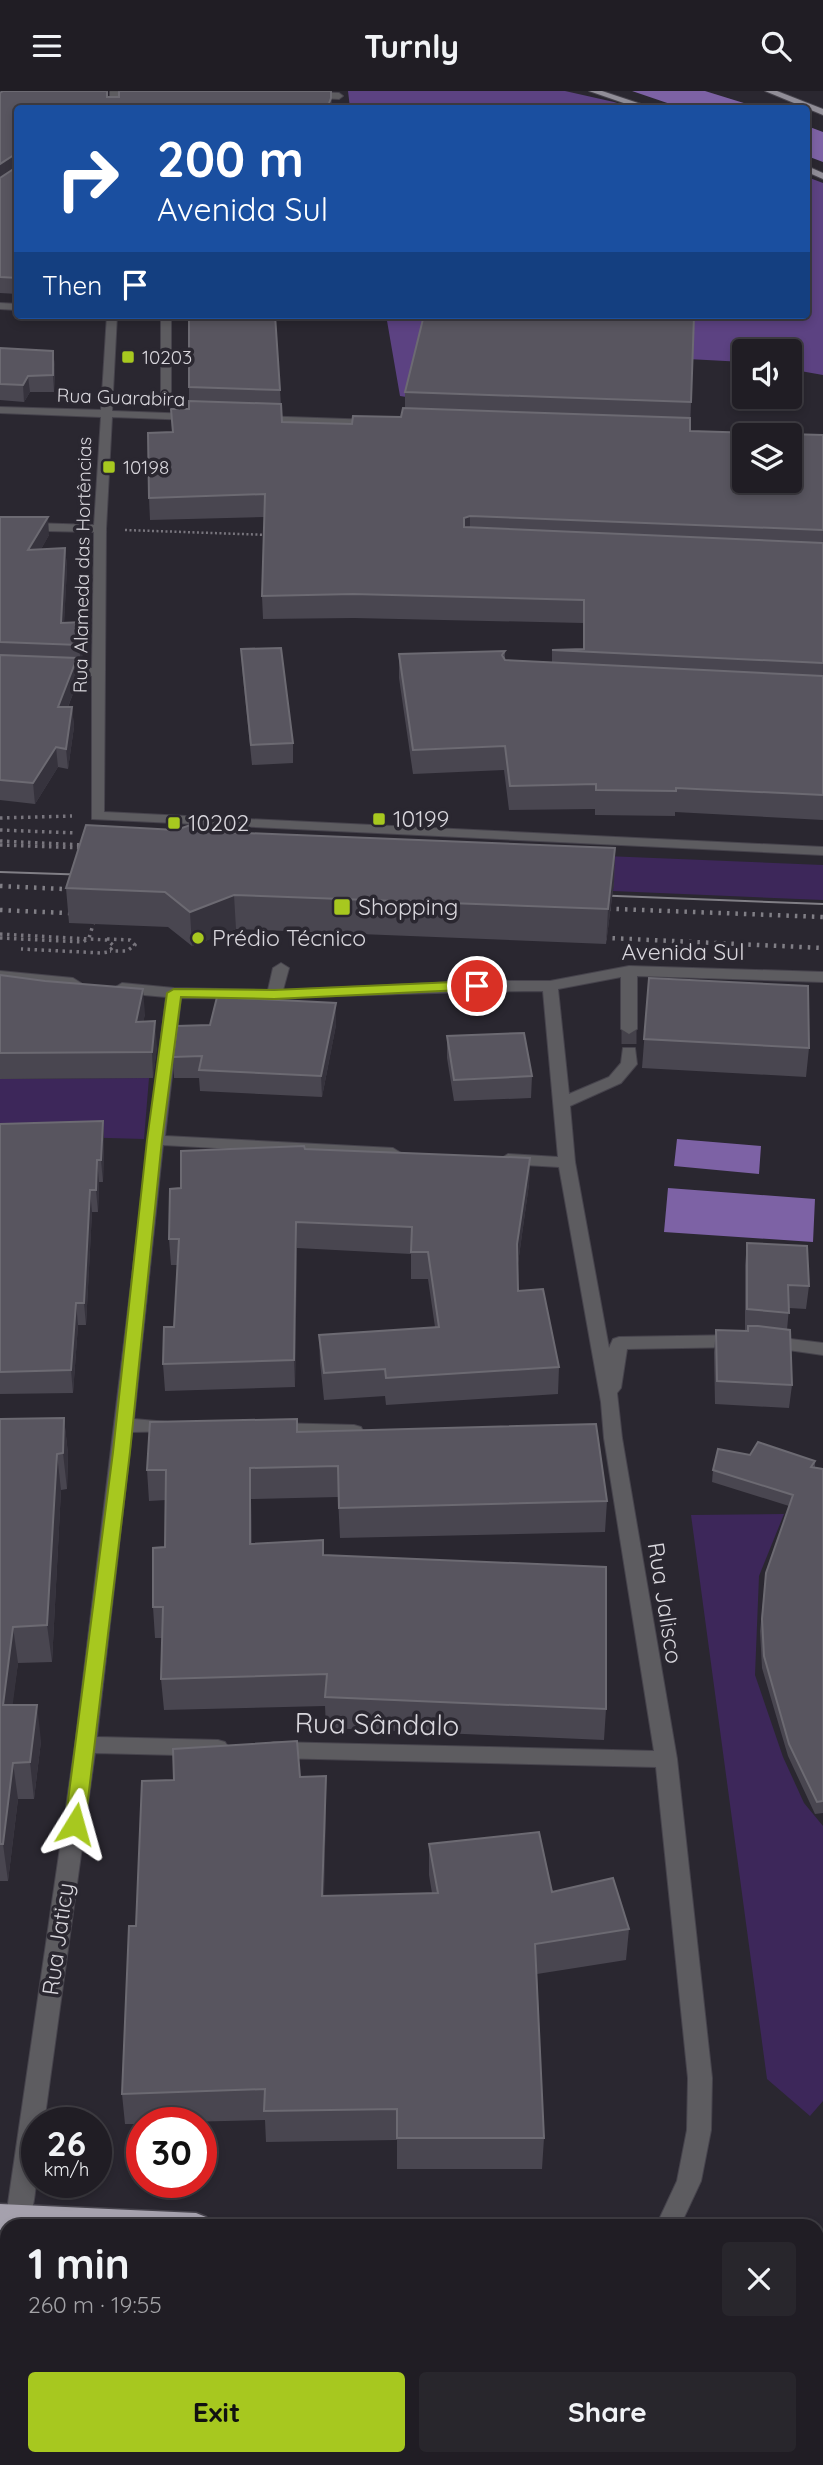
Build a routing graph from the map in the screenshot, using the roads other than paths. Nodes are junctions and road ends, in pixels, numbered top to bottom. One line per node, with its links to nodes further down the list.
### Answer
1 (593, 91): 5 (main road)
2 (769, 91): 6 (main road)
3 (338, 93): 4 (street)
4 (302, 95)
5 (639, 105)
6 (807, 105)
7 (112, 319): 11 (street, Rua Alameda das Hortências)
8 (166, 319): 9 (street)
9 (166, 397)
10 (0, 410): 11 (street, Rua Guarabira)
11 (104, 413): 12 (street, Rua Guarabira); 16 (street, Rua Alameda das Hortências)
12 (202, 417)
13 (243, 418): 14 (street)
14 (382, 423)
15 (0, 526): 16 (street)
16 (100, 529): 18 (street, Rua Alameda das Hortências)
17 (37, 670): 18 (street)
18 (100, 672): 19 (street, Rua Alameda das Hortências)
19 (823, 851)
20 (281, 968): 28 (street)
21 (629, 971): 23 (street, Avenida Sul); 25 (street, Avenida Sul); 29 (street)
22 (0, 976): 24 (street)
23 (823, 977)
24 (82, 984)
25 (550, 986): 28 (street, Avenida Sul); 31 (street, Rua Jalisco)
26 (110, 987): 27 (street, Avenida Sul)
27 (174, 993): 28 (street, Avenida Sul); 32 (street, Rua Jaticy)
28 (274, 995)
29 (629, 1029)
30 (629, 1052): 31 (street)
31 (562, 1103): 35 (street, Rua Jalisco)
32 (155, 1140): 33 (street); 38 (street, Rua Jaticy)
33 (416, 1154)
34 (485, 1158): 35 (street)
35 (567, 1162): 37 (street, Rua Jalisco)
36 (823, 1349): 37 (street)
37 (610, 1402): 43 (street, Rua Jalisco)
38 (125, 1425): 39 (street); 42 (street, Rua Jaticy)
39 (195, 1427)
40 (251, 1429): 41 (street)
41 (376, 1432)
42 (86, 1745): 43 (street, Rua Sândalo); 44 (street, Rua Jaticy)
43 (666, 1759): 46 (street, Rua Jalisco)
44 (9, 2217): 45 (highway)
45 (51, 2219)
46 (671, 2219)

